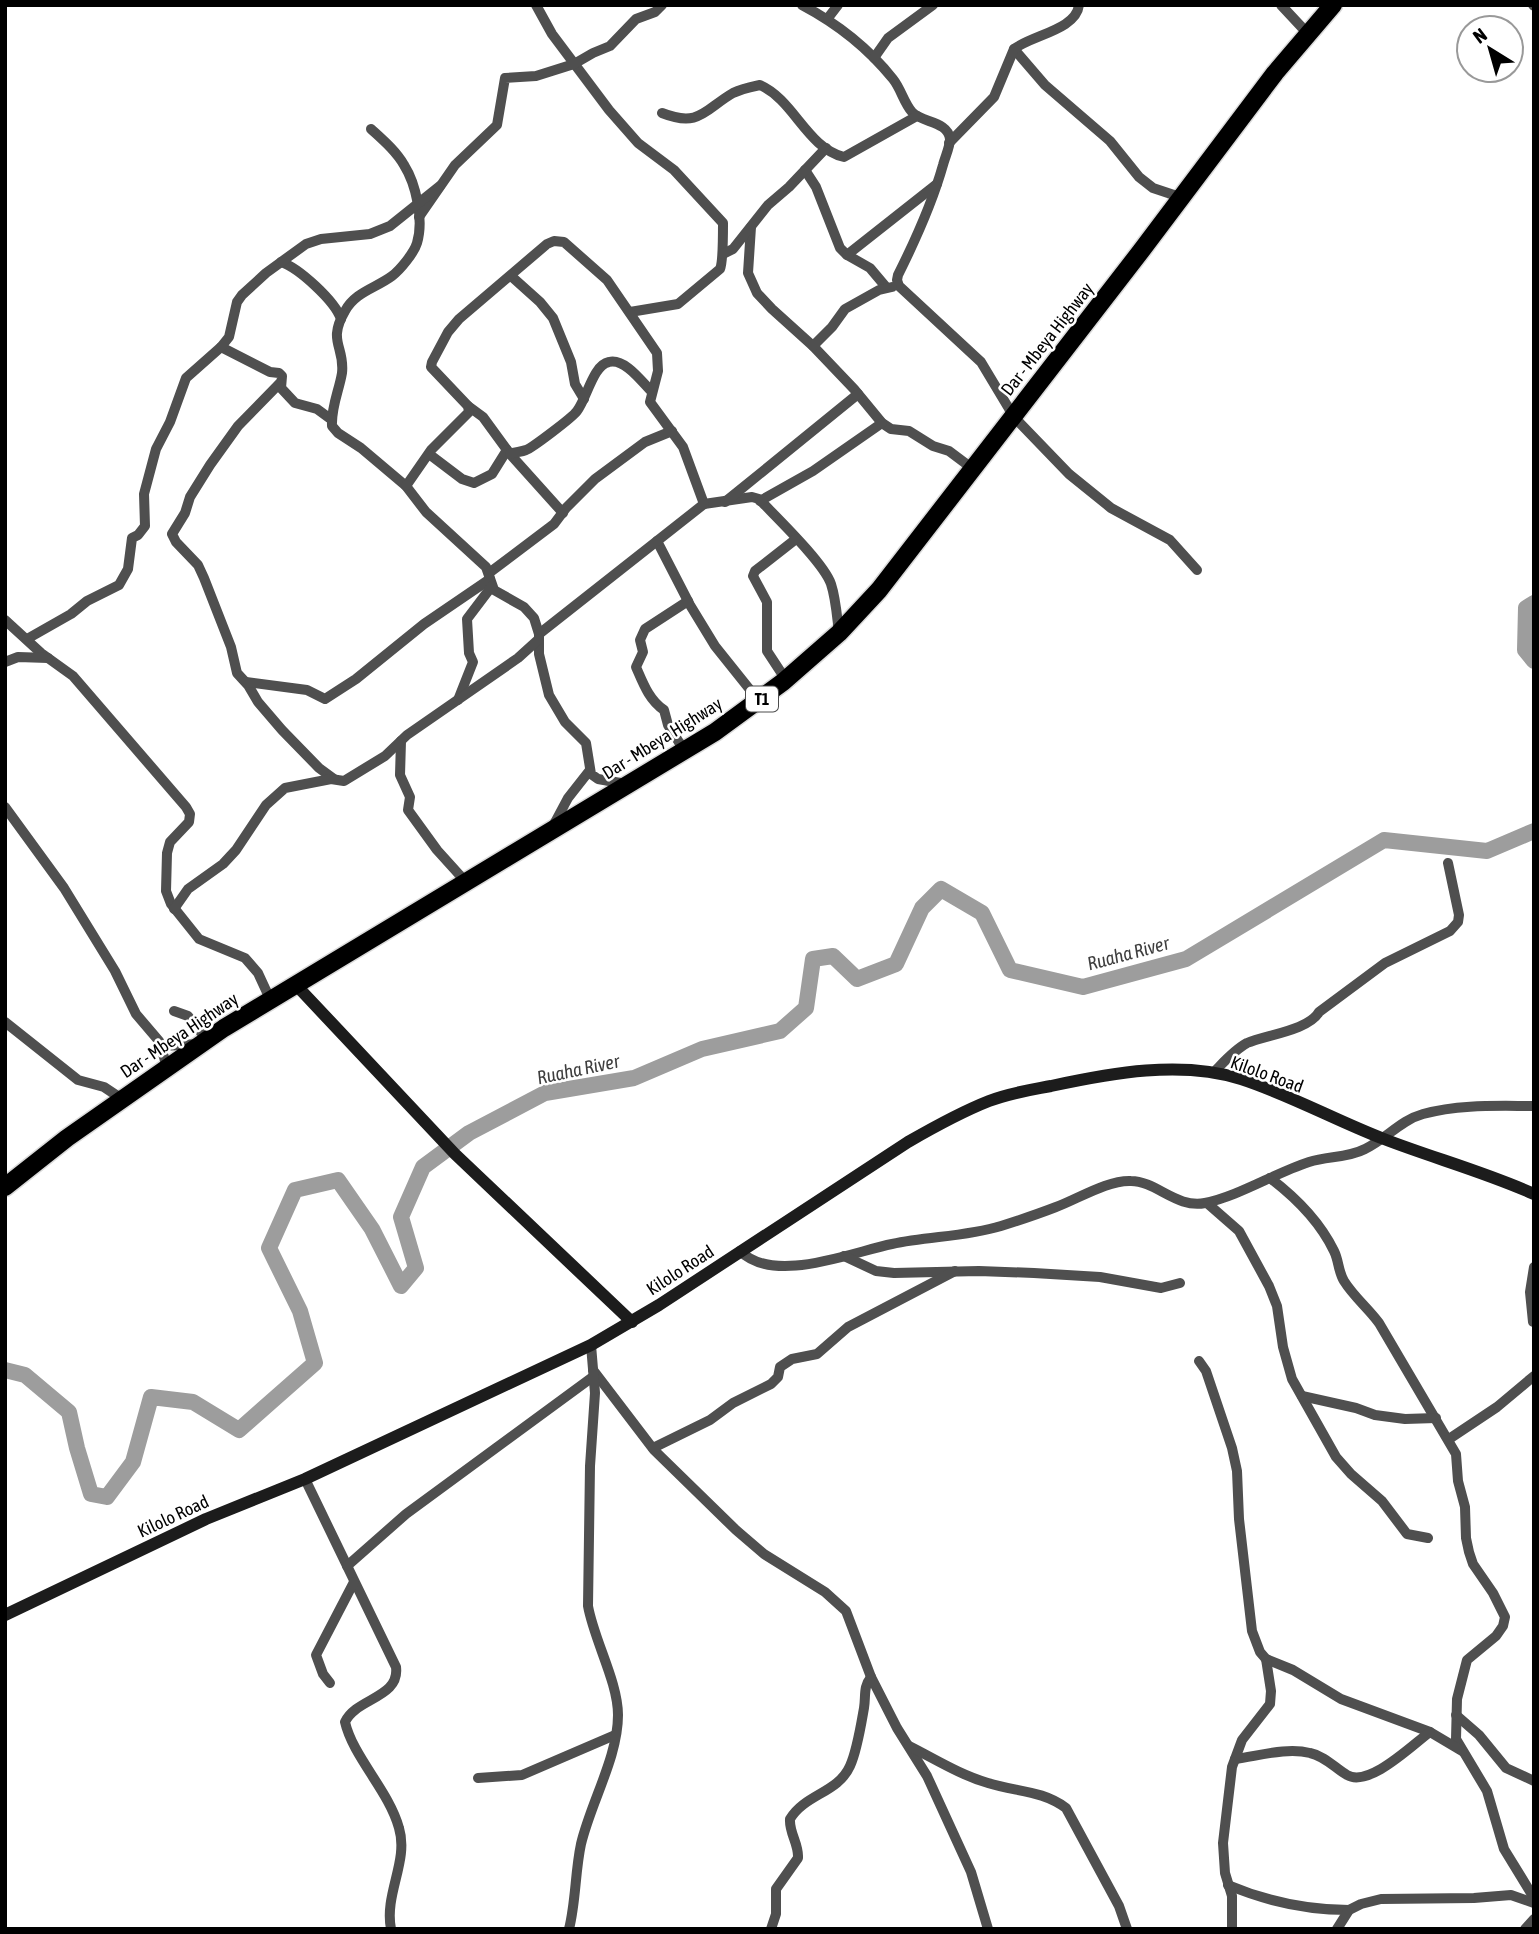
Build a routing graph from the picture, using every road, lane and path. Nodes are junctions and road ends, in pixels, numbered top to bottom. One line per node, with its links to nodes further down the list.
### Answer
1 (536, 5): 13 (street)
2 (662, 5): 13 (street)
3 (802, 5): 9 (street)
4 (838, 5): 9 (street)
5 (933, 5): 12 (street)
6 (1079, 5): 11 (street)
7 (1281, 5): 10 (street)
8 (1333, 5): 10 (highway, Dar - Mbeya Highway / T1)
9 (828, 19): 12 (street)
10 (1309, 35): 22 (highway, Dar - Mbeya Highway / T1)
11 (1014, 49): 17 (street); 22 (street)
12 (873, 58): 15 (street)
13 (574, 64): 21 (street); 26 (street)
14 (663, 113): 18 (street)
15 (917, 116): 17 (street); 18 (street)
16 (371, 129): 23 (street)
17 (949, 143): 20 (street)
18 (826, 148): 19 (street)
19 (805, 170): 25 (street); 27 (street)
20 (937, 183): 27 (street); 30 (street)
21 (440, 186): 23 (street); 24 (street)
22 (1180, 197): 41 (highway, Dar - Mbeya Highway / T1)
23 (417, 204): 24 (street); 28 (street)
24 (419, 217): 33 (street)
25 (751, 227): 26 (street); 34 (street)
26 (723, 254): 32 (street)
27 (847, 255): 31 (street)
28 (281, 262): 33 (street); 35 (street)
29 (511, 276): 32 (street); 39 (street); 40 (street)
30 (899, 286): 31 (street); 41 (street)
31 (886, 287): 34 (street)
32 (630, 313): 37 (street)
33 (341, 319): 42 (street)
34 (813, 346): 38 (street)
35 (222, 347): 36 (street); 61 (street)
36 (280, 383): 42 (street); 65 (street)
37 (652, 392): 39 (street); 44 (street)
38 (858, 394): 43 (street); 50 (street)
39 (584, 399): 45 (street)
40 (468, 406): 45 (street); 46 (street)
41 (1014, 417): 47 (highway, Dar - Mbeya Highway / T1); 55 (street)
42 (332, 419): 48 (street)
43 (882, 423): 47 (street); 49 (street)
44 (672, 431): 51 (street); 52 (street)
45 (509, 452): 46 (street); 52 (street)
46 (429, 454): 48 (street)
47 (973, 469): 59 (highway, Dar - Mbeya Highway / T1)
48 (406, 486): 56 (street)
49 (760, 501): 50 (street); 53 (street)
50 (725, 502): 51 (street)
51 (704, 504): 54 (street)
52 (563, 513): 56 (street)
53 (796, 539): 59 (street); 64 (street)
54 (657, 541): 57 (street); 60 (street)
55 (1197, 570)
56 (490, 579): 60 (street); 65 (street); 66 (street)
57 (688, 601): 67 (street); 69 (street)
58 (5, 620): 61 (street)
59 (839, 633): 64 (highway, Dar - Mbeya Highway / T1)
60 (539, 636): 66 (street); 70 (street)
61 (27, 639): 62 (street)
62 (48, 658): 63 (street); 77 (street)
63 (5, 662)
64 (786, 680): 67 (highway, Dar - Mbeya Highway / T1)
65 (246, 682): 71 (street)
66 (457, 701): 68 (street)
67 (759, 701): 69 (highway, Dar - Mbeya Highway / T1)
68 (401, 741): 71 (street); 76 (street)
69 (684, 750): 72 (highway, Dar - Mbeya Highway / T1)
70 (590, 770): 72 (street); 74 (street)
71 (334, 779): 77 (street)
72 (627, 784): 74 (highway, Dar - Mbeya Highway / T1)
73 (5, 807): 83 (street)
74 (549, 832): 76 (highway, Dar - Mbeya Highway / T1)
75 (1448, 863): 85 (street)
76 (465, 881): 78 (highway, Dar - Mbeya Highway / T1)
77 (174, 909): 79 (street)
78 (297, 986): 79 (highway, Dar - Mbeya Highway / T1); 98 (main road)
79 (270, 999): 82 (highway, Dar - Mbeya Highway / T1)
80 (173, 1010): 82 (street)
81 (5, 1022): 86 (street)
82 (203, 1042): 83 (street); 84 (highway, Dar - Mbeya Highway / T1)
83 (162, 1046): 84 (street)
84 (167, 1067): 86 (highway, Dar - Mbeya Highway / T1)
85 (1213, 1073): 88 (main road, Kilolo Road); 93 (main road, Kilolo Road)
86 (122, 1099): 90 (highway, Dar - Mbeya Highway / T1)
87 (1534, 1106): 88 (street)
88 (1382, 1139): 89 (street); 91 (main road, Kilolo Road)
89 (1270, 1178): 92 (street); 105 (street)
90 (5, 1187)
91 (1534, 1194)
92 (1207, 1203): 94 (street); 104 (street)
93 (740, 1251): 94 (street); 98 (main road, Kilolo Road)
94 (844, 1256): 96 (street)
95 (1534, 1267): 99 (street)
96 (955, 1271): 97 (street); 107 (street)
97 (1180, 1283)
98 (632, 1322): 100 (main road, Kilolo Road)
99 (1533, 1322)
100 (591, 1345): 102 (street); 108 (main road, Kilolo Road)
101 (1199, 1361): 113 (street)
102 (594, 1373): 107 (street); 110 (street); 118 (street)
103 (1534, 1376): 106 (street)
104 (1302, 1396): 105 (street); 109 (street)
105 (1436, 1418): 106 (street)
106 (1448, 1439): 116 (street)
107 (653, 1447): 114 (street)
108 (304, 1479): 110 (street); 112 (main road, Kilolo Road)
109 (1428, 1538)
110 (347, 1566): 111 (street)
111 (354, 1582): 115 (street); 129 (street)
112 (5, 1615)
113 (1266, 1659): 117 (street); 121 (street)
114 (871, 1677): 119 (street); 131 (street)
115 (330, 1683)
116 (1456, 1715): 120 (street); 123 (street)
117 (1430, 1732): 120 (street); 121 (street)
118 (615, 1735): 122 (street); 130 (street)
119 (908, 1746): 132 (street); 133 (street)
120 (1462, 1751): 125 (street)
121 (1235, 1759): 124 (street)
122 (478, 1778)
123 (1534, 1781)
124 (1228, 1885): 127 (street); 134 (street)
125 (1534, 1898)
126 (1534, 1903): 127 (street)
127 (1349, 1910): 135 (street)
128 (1534, 1919): 136 (street)
129 (391, 1929)
130 (569, 1929)
131 (771, 1929)
132 (988, 1929)
133 (1127, 1929)
134 (1232, 1929)
135 (1337, 1929)
136 (1525, 1929)

